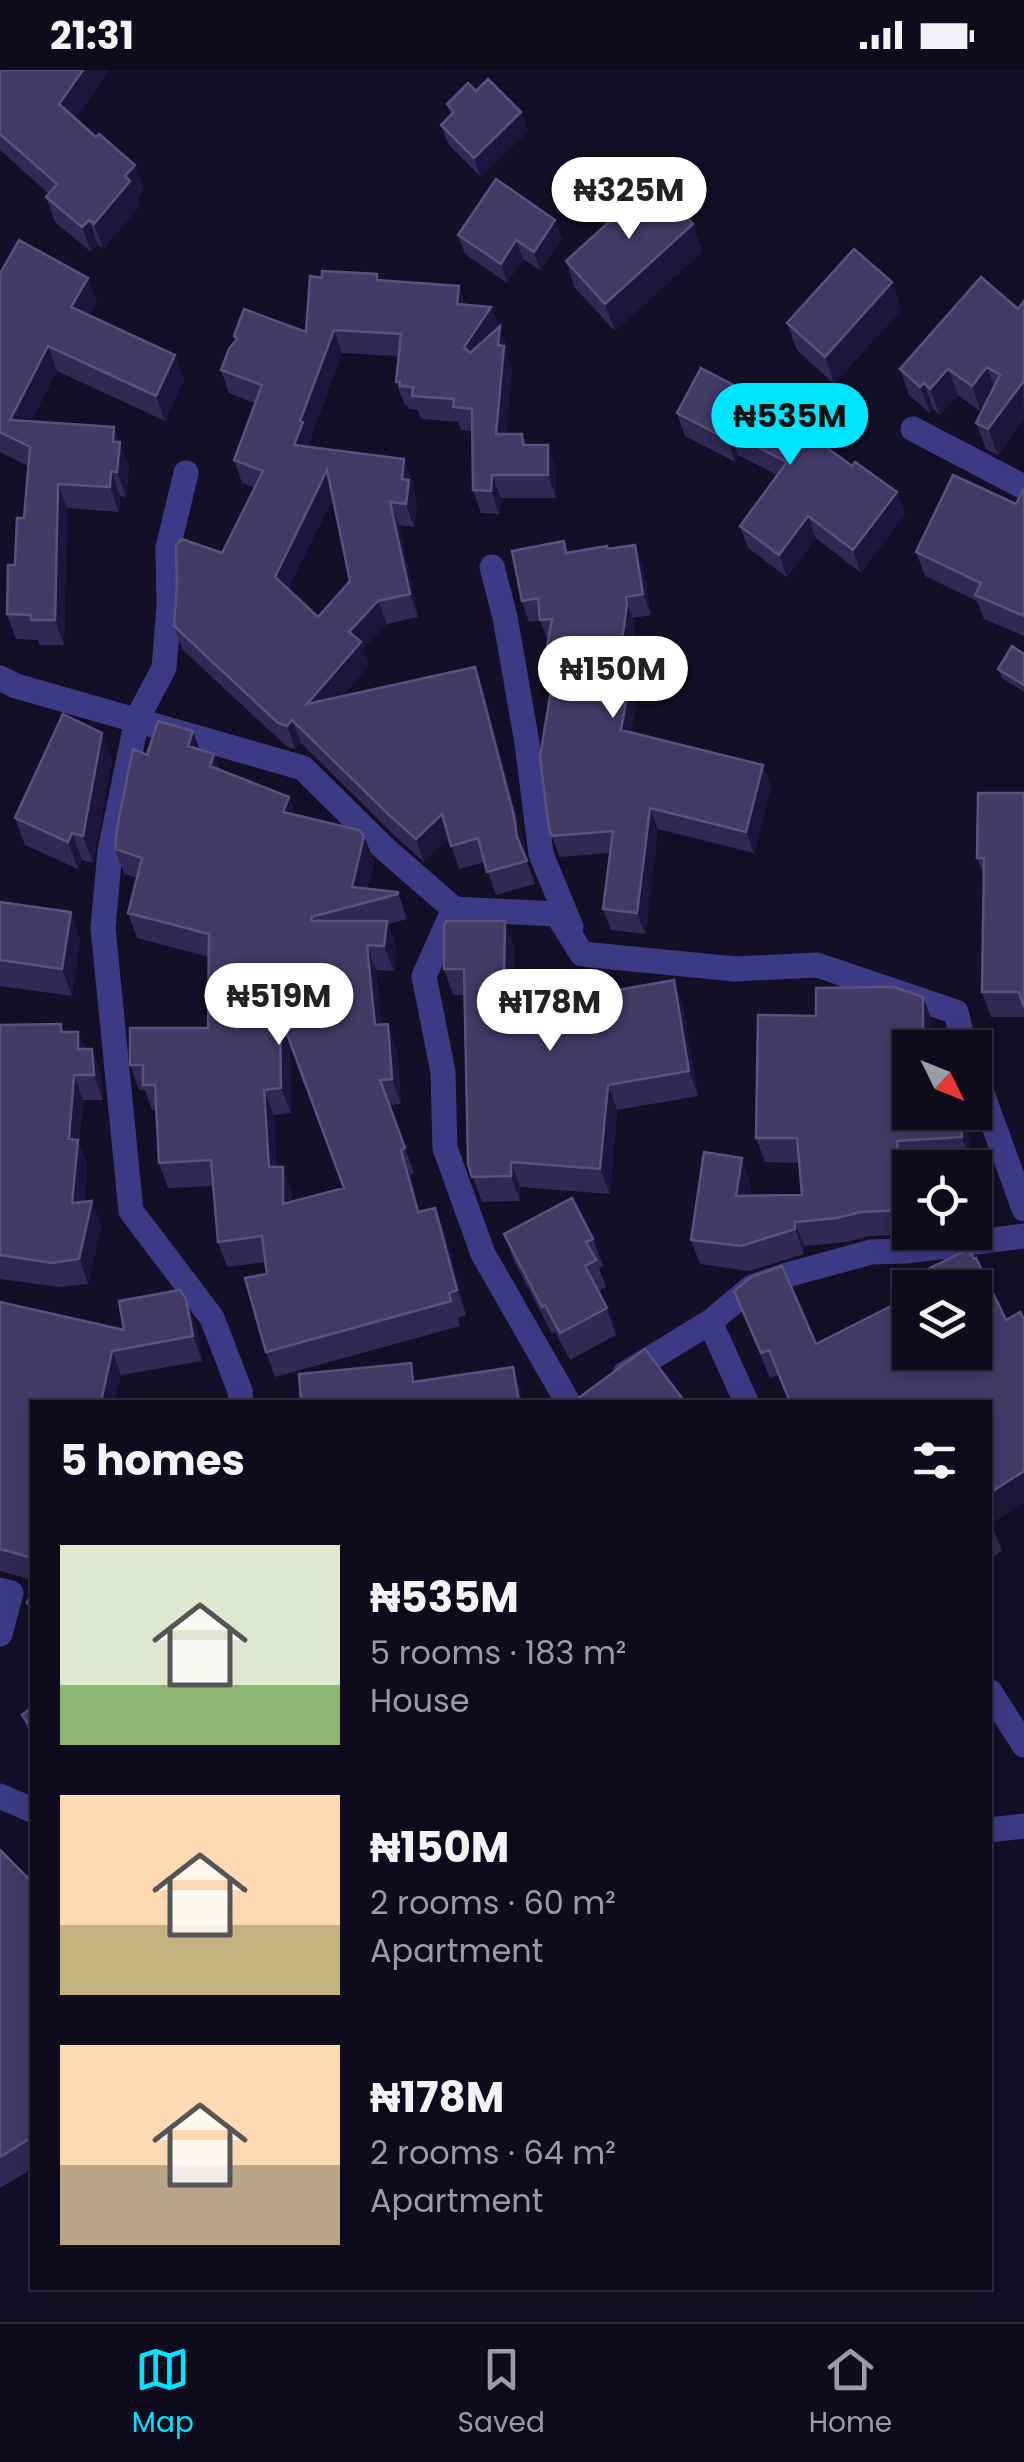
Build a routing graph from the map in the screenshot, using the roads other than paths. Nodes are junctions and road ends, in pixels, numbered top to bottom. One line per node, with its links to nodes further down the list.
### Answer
1 (913, 430): 3 (street)
2 (186, 473): 6 (street)
3 (1024, 487)
4 (492, 567): 8 (street)
5 (0, 678): 6 (street)
6 (137, 719): 7 (street); 15 (street)
7 (454, 910): 8 (street); 16 (street)
8 (582, 954): 9 (street)
9 (961, 1030)
10 (992, 1121): 11 (street)
11 (1024, 1209)
12 (1024, 1236): 13 (street)
13 (710, 1322): 14 (street); 17 (street)
14 (595, 1392)
15 (241, 1400)
16 (567, 1400)
17 (745, 1400)
18 (0, 1590): 19 (street)
19 (0, 1634)
20 (992, 1695): 21 (street)
21 (1024, 1746)
22 (0, 1796): 23 (street)
23 (30, 1809)
24 (1024, 1826): 25 (street)
25 (992, 1830)

